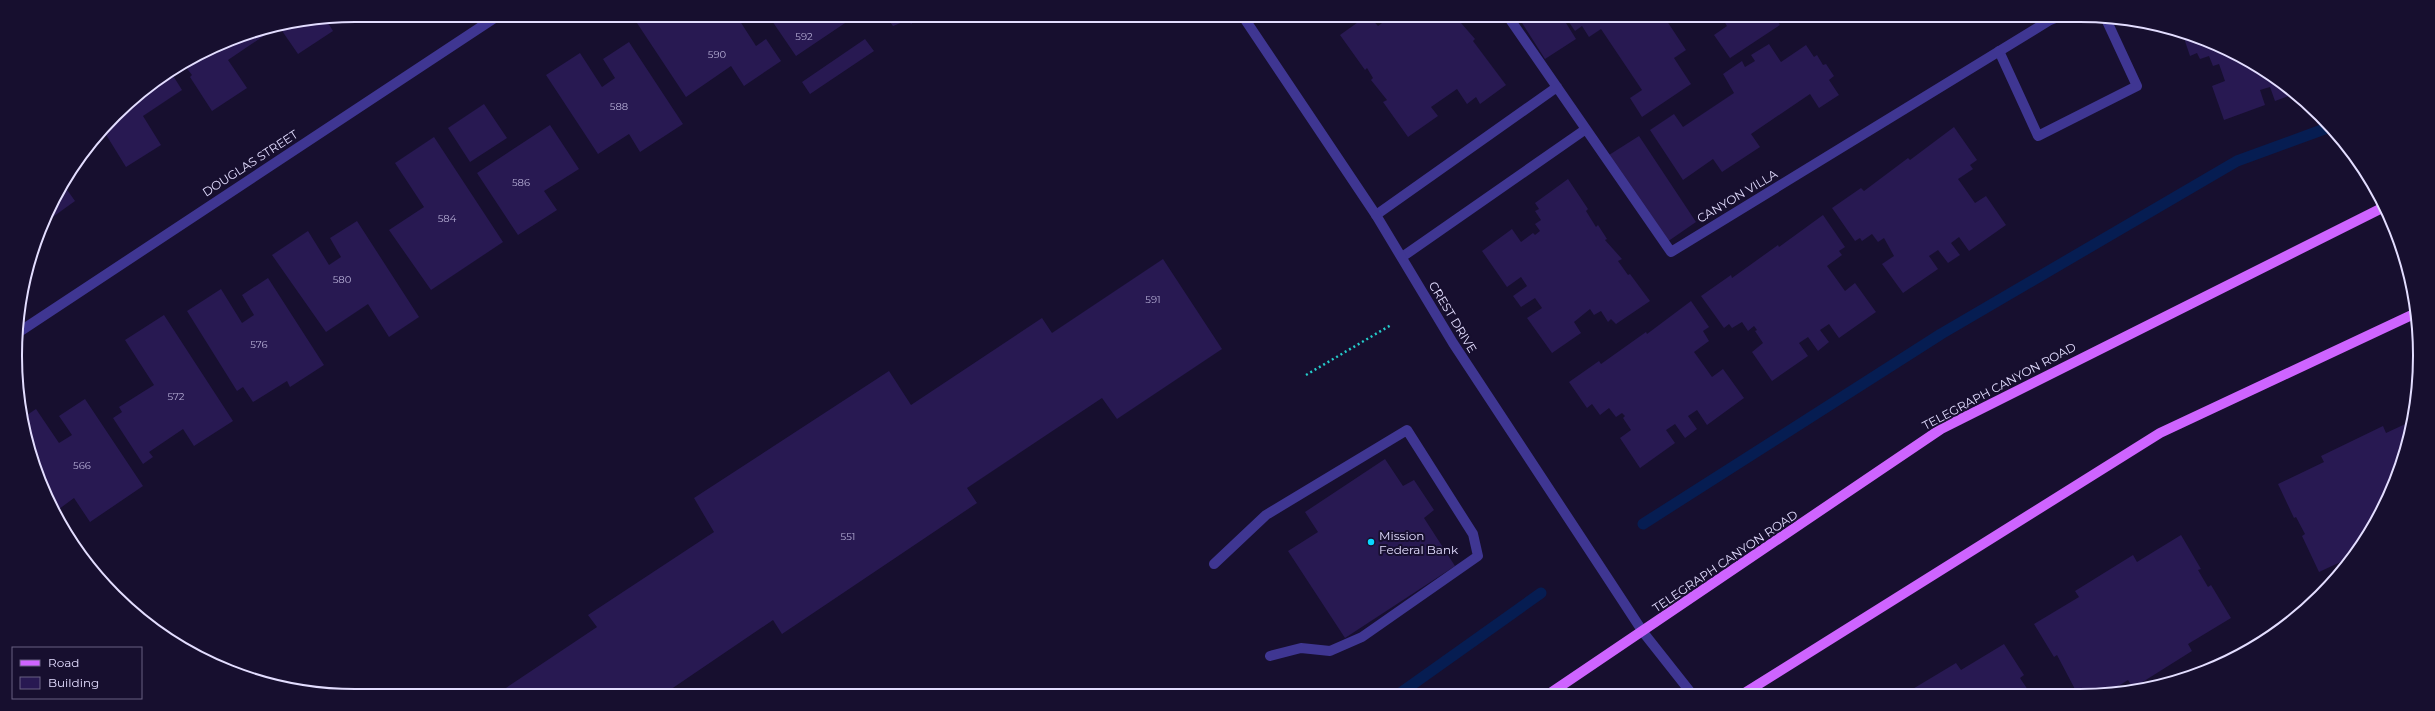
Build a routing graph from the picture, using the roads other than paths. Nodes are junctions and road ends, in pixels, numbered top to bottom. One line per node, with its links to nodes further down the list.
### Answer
1 (488, 22): 13 (street, DOUGLAS STREET)
2 (1247, 22): 10 (street, CREST DRIVE)
3 (1512, 22): 7 (street, CANYON VILLA)
4 (2047, 22): 6 (street, CANYON VILLA)
5 (2108, 24): 6 (street)
6 (1999, 51): 8 (street, CANYON VILLA)
7 (1557, 87): 8 (street, CANYON VILLA); 10 (street)
8 (1586, 129): 11 (street)
9 (2379, 208): 15 (main road, TELEGRAPH CANYON ROAD)
10 (1376, 215): 11 (street, CREST DRIVE)
11 (1402, 257): 15 (street, CREST DRIVE)
12 (2410, 316): 19 (main road)
13 (23, 329)
14 (1214, 564): 16 (street)
15 (1643, 632): 17 (main road, TELEGRAPH CANYON ROAD); 18 (street, CREST DRIVE)
16 (1270, 656)
17 (1557, 689)
18 (1688, 689)
19 (1751, 689)

